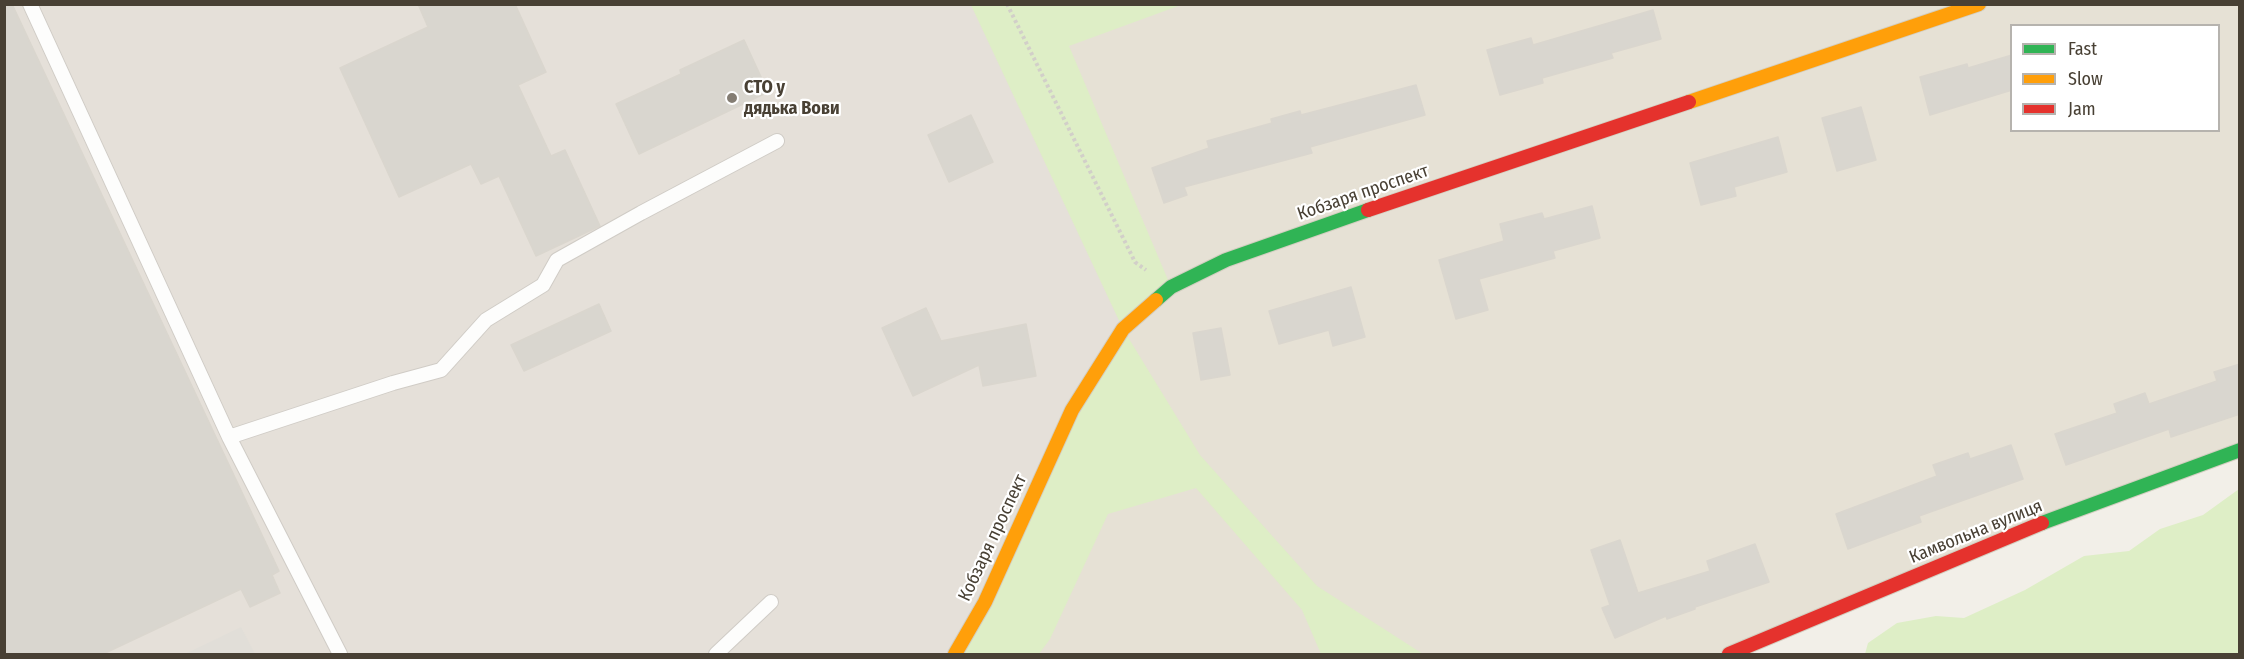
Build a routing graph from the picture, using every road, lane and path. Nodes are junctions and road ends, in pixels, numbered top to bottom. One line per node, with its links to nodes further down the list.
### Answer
1 (30, 4): 6 (lane)
2 (1007, 4): 5 (path)
3 (1979, 4): 5 (main road, Кобзаря проспект)
4 (777, 141): 6 (lane)
5 (1171, 287): 11 (main road, Кобзаря проспект)
6 (230, 437): 9 (lane)
7 (2240, 450): 12 (main road, Камвольна вулиця)
8 (771, 602): 10 (lane)
9 (340, 654)
10 (716, 654)
11 (955, 654)
12 (1729, 654)

